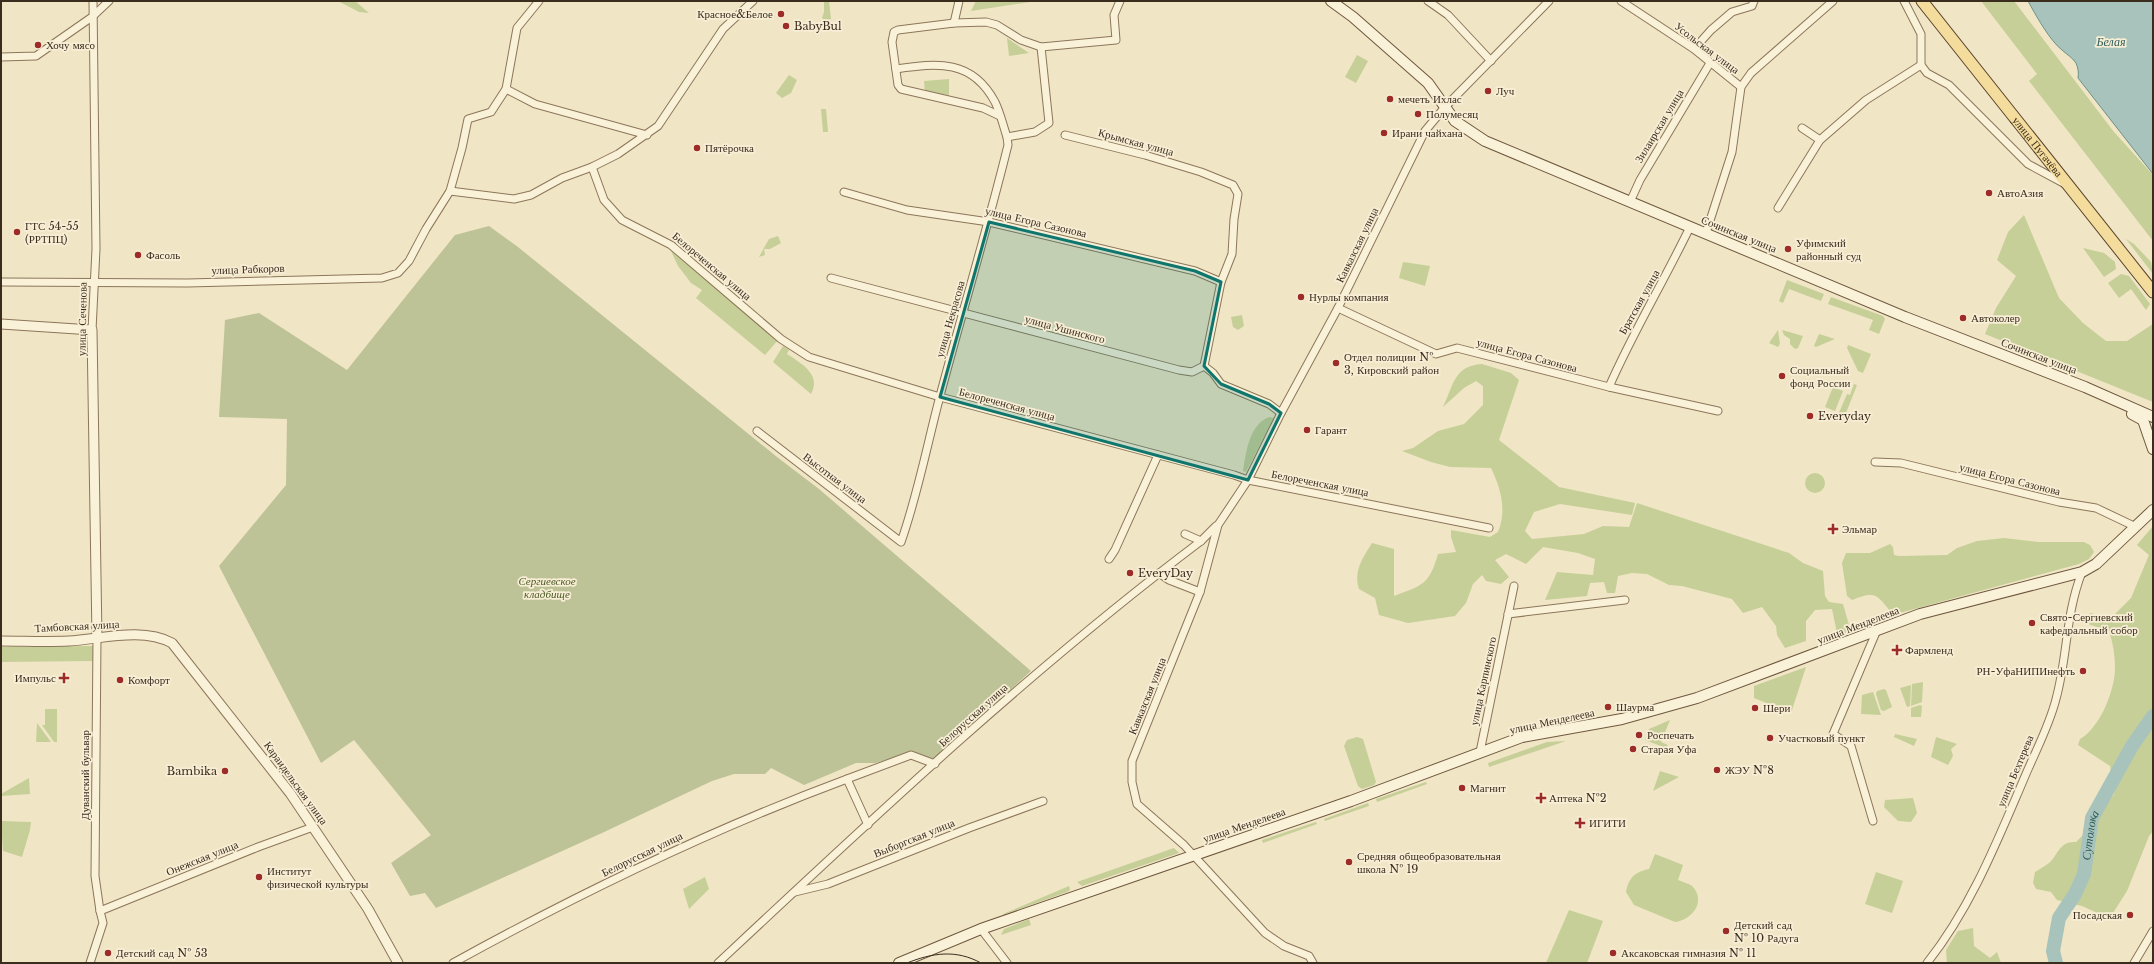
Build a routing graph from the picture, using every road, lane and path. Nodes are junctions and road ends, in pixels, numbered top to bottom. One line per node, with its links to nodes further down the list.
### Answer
1 (93, 1): 15 (street, улица Сеченова)
2 (109, 1): 15 (street)
3 (539, 1): 25 (street)
4 (753, 1): 29 (street)
5 (959, 1): 16 (street)
6 (1120, 1): 17 (street)
7 (1331, 1): 26 (main road, Сочинская улица)
8 (1428, 1): 20 (street)
9 (1550, 1): 20 (street, Кавказская улица)
10 (1621, 1): 18 (street, Усольская улица)
11 (1754, 1): 18 (street)
12 (1833, 1): 24 (street)
13 (1904, 1): 22 (street)
14 (1922, 1): 34 (main road, улица Пугачёва)
15 (92, 17): 19 (street); 45 (street, улица Сеченова)
16 (954, 23): 17 (street); 23 (street)
17 (1041, 47): 31 (street)
18 (1694, 49): 21 (street, Усольская улица)
19 (1, 57)
20 (1491, 61): 26 (street, Кавказская улица)
21 (1710, 62): 24 (street, Усольская улица); 37 (street, Зилаирская улица)
22 (1921, 66): 32 (street); 34 (street)
23 (896, 68): 27 (street); 27 (street)
24 (1740, 87): 41 (street)
25 (506, 90): 29 (street); 35 (street, улица Рабкоров)
26 (1445, 107): 37 (main road, Сочинская улица); 47 (street, Кавказская улица)
27 (1000, 116): 31 (street)
28 (1802, 128): 32 (street)
29 (647, 135): 33 (street)
30 (1065, 135): 44 (street, Крымская улица)
31 (1007, 137): 39 (street, улица Некрасова)
32 (1820, 140): 38 (street)
33 (592, 167): 35 (street); 54 (street, Белореченская улица)
34 (2070, 187): 46 (main road, улица Пугачёва)
35 (450, 191): 45 (street, улица Рабкоров)
36 (844, 192): 39 (street, улица Егора Сазонова)
37 (1630, 202): 40 (main road, Сочинская улица)
38 (1778, 208)
39 (989, 222): 44 (street, улица Егора Сазонова); 48 (street, улица Некрасова)
40 (1690, 227): 41 (main road, Сочинская улица); 52 (street, Братская улица)
41 (1706, 233): 53 (main road, Сочинская улица)
42 (830, 278): 48 (street, улица Ушинского)
43 (1, 282): 45 (street, улица Рабкоров)
44 (1221, 282): 51 (street, Крымская улица)
45 (95, 283): 50 (street, улица Сеченова)
46 (2153, 292)
47 (1338, 308): 52 (street, улица Егора Сазонова); 56 (street, Кавказская улица)
48 (963, 313): 51 (street, улица Ушинского); 54 (street, улица Некрасова)
49 (1, 324): 50 (street)
50 (92, 330): 81 (street, улица Сеченова)
51 (1204, 366): 56 (street)
52 (1609, 387): 55 (street, улица Егора Сазонова)
53 (2086, 387): 57 (main road, Сочинская улица); 60 (main road)
54 (940, 397): 61 (street, Белореченская улица); 71 (street, улица Некрасова)
55 (1718, 411)
56 (1281, 413): 63 (street, Кавказская улица)
57 (2151, 413): 58 (main road, Сочинская улица)
58 (2153, 423)
59 (757, 431): 71 (street, Высотная улица)
60 (2153, 449)
61 (1158, 455): 63 (street, Белореченская улица); 72 (street)
62 (1875, 462): 67 (street, улица Егора Сазонова)
63 (1248, 480): 66 (street, Кавказская улица); 68 (street, Белореченская улица)
64 (2153, 502): 65 (main road)
65 (2152, 513): 67 (main road, улица Менделеева)
66 (1218, 525): 70 (street, Кавказская улица); 76 (street, Кавказская улица)
67 (2136, 527): 73 (main road, улица Менделеева)
68 (1489, 528)
69 (1185, 534): 70 (street)
70 (1201, 541): 74 (street, Кавказская улица)
71 (901, 542)
72 (1109, 559)
73 (2082, 572): 79 (main road, улица Менделеева); 103 (street, улица Бехтерева)
74 (1159, 573): 76 (street); 83 (street, Кавказская улица)
75 (1514, 586): 78 (street, улица Карпинского)
76 (1200, 592): 91 (street, Кавказская улица)
77 (1625, 600): 78 (street)
78 (1508, 614): 84 (street, улица Карпинского)
79 (1877, 630): 84 (main road, улица Менделеева); 88 (street)
80 (153, 636): 81 (street, Тамбовская улица); 90 (street, Караидельская улица)
81 (97, 638): 82 (street, Тамбовская улица); 93 (street, Дуванский бульвар)
82 (1, 640)
83 (1026, 682): 85 (street, Белорусская улица)
84 (1480, 752): 91 (main road, улица Менделеева)
85 (935, 764): 86 (street, Белорусская улица); 89 (street, Белорусская улица)
86 (847, 779): 89 (street); 98 (street, Белорусская улица)
87 (1043, 801): 92 (street, Выборгская улица)
88 (1873, 821)
89 (868, 825): 92 (street, Белорусская улица)
90 (313, 827): 93 (street, Онежская улица); 97 (street, Караидельская улица)
91 (1194, 855): 94 (main road, улица Менделеева); 102 (street, Кавказская улица)
92 (794, 892): 99 (street, Белорусская улица)
93 (100, 911): 96 (street, Дуванский бульвар)
94 (981, 929): 100 (main road, улица Менделеева); 101 (street)
95 (2153, 931): 104 (street)
96 (90, 963)
97 (398, 963)
98 (453, 963)
99 (718, 963)
100 (898, 963)
101 (1007, 963)
102 (1313, 963)
103 (1927, 963)
104 (2134, 963)

